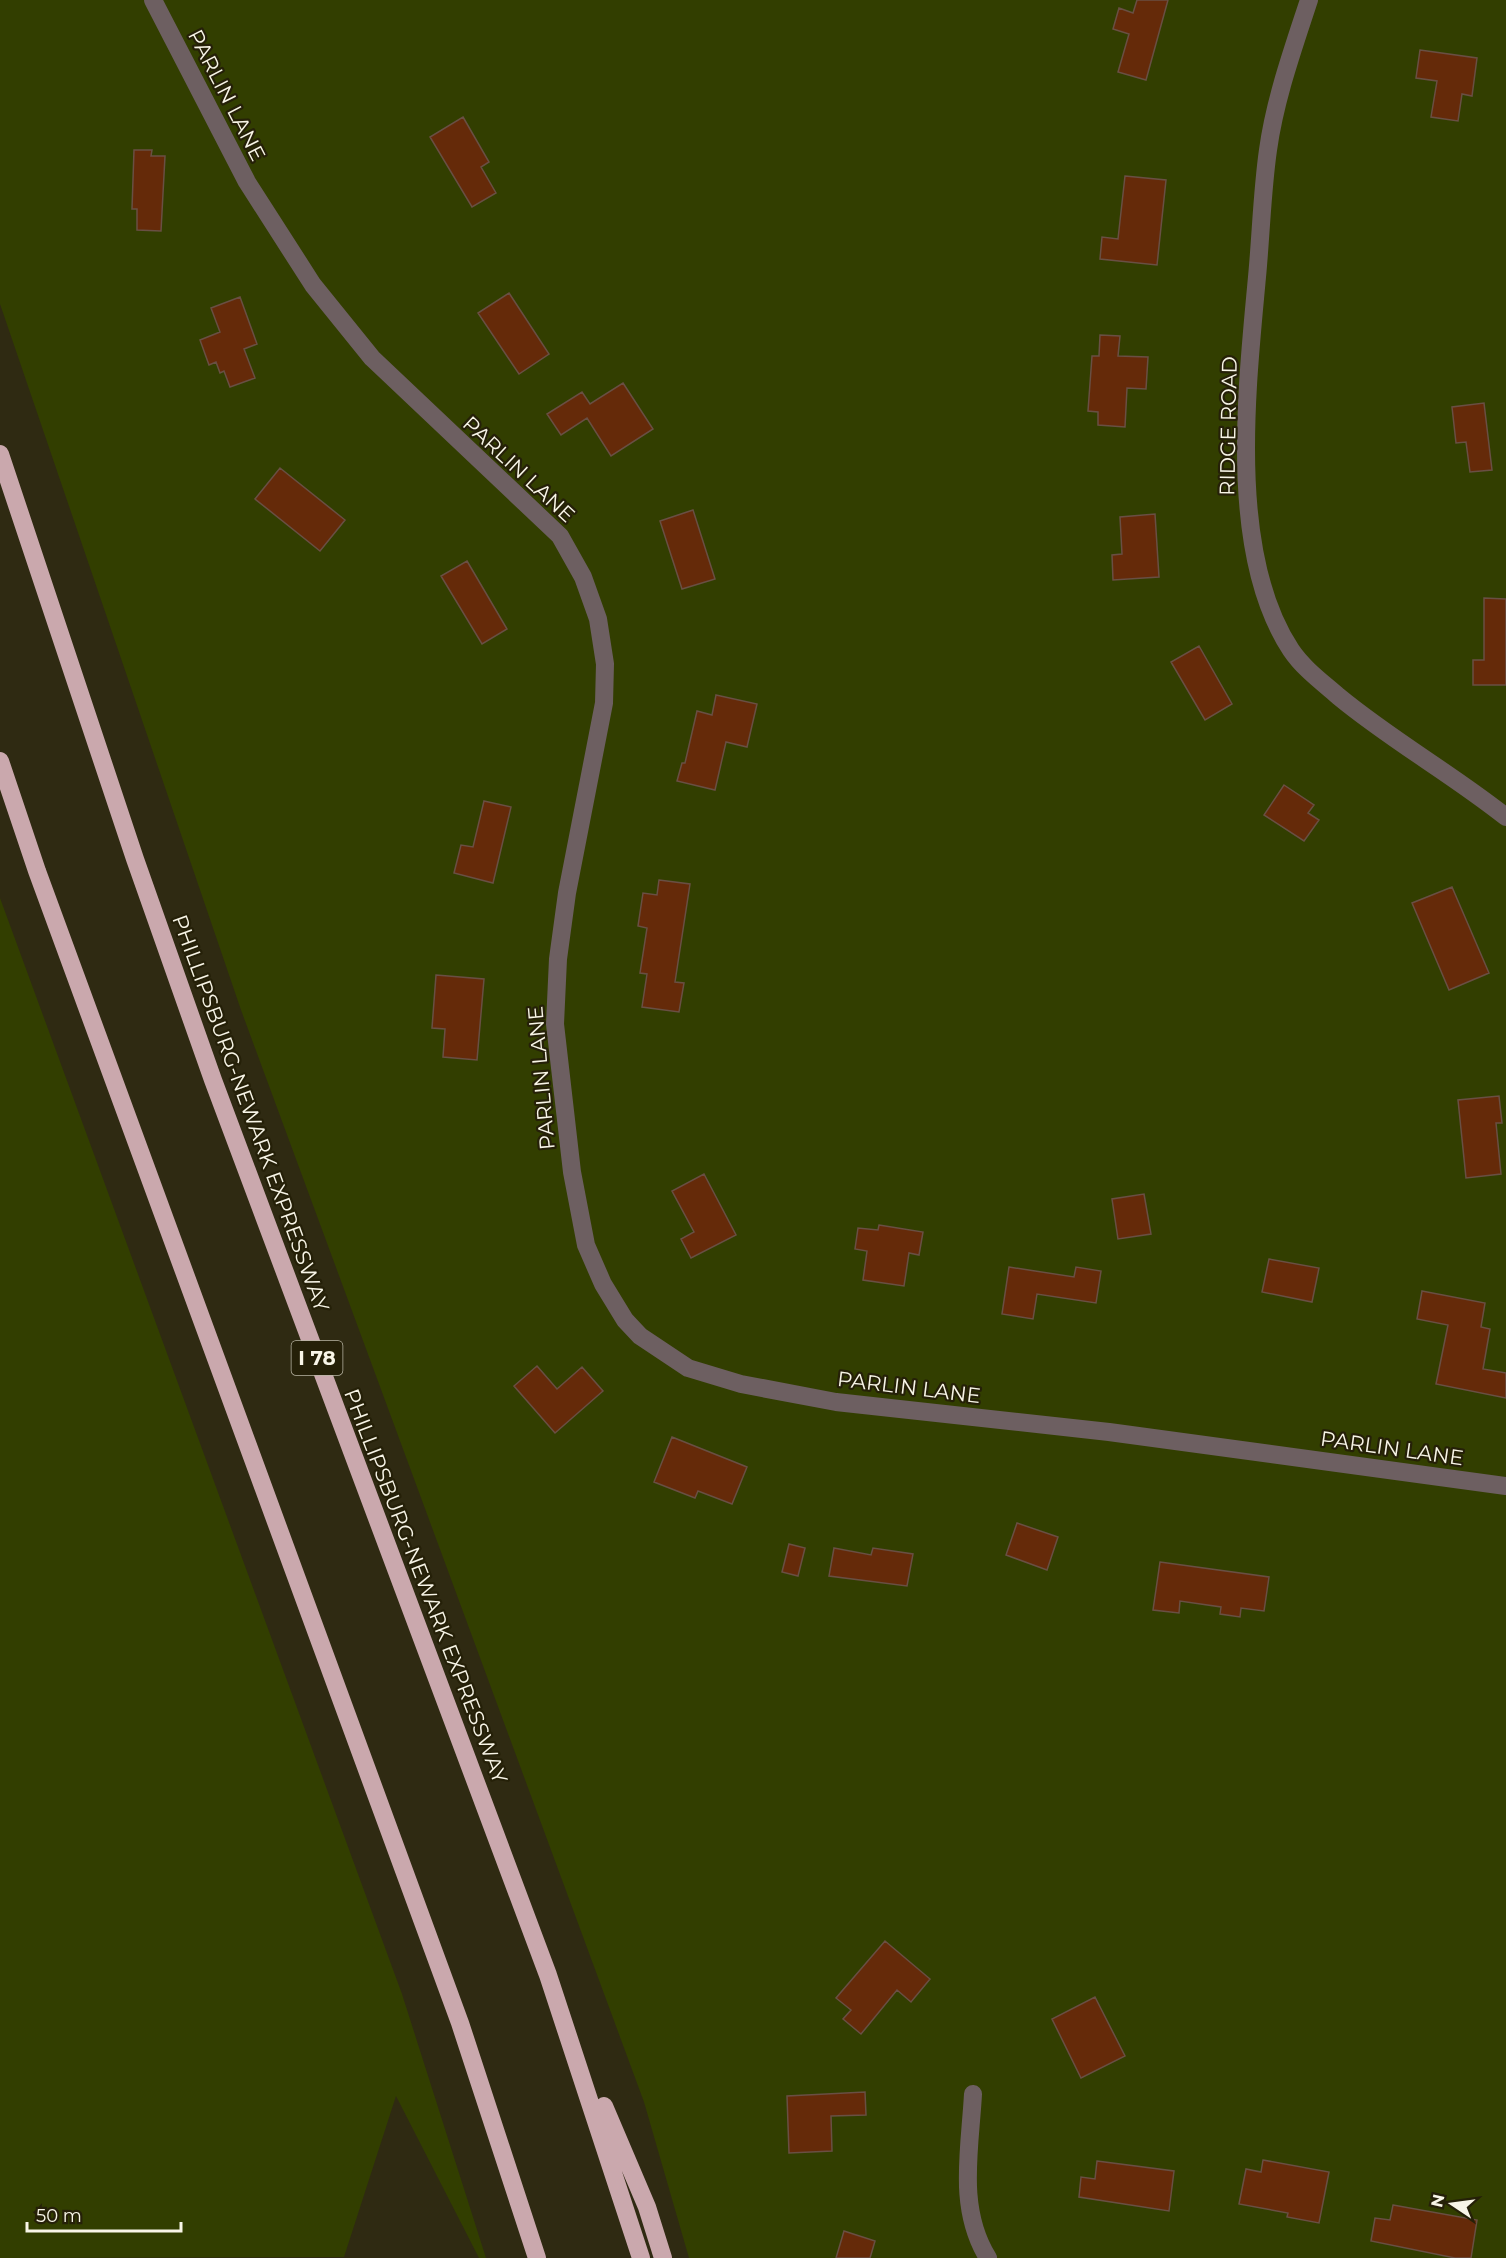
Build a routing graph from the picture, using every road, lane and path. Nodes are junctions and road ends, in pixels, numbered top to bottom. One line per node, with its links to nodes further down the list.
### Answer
1 (153, 0): 6 (street, PARLIN LANE)
2 (1309, 0): 5 (street, RIDGE ROAD)
3 (0, 454): 7 (highway, PHILLIPSBURG-NEWARK EXPRESSWAY / I 78)
4 (0, 761): 9 (highway)
5 (1506, 817)
6 (1506, 1486)
7 (548, 1975): 10 (highway, PHILLIPSBURG-NEWARK EXPRESSWAY / I 78); 11 (highway)
8 (973, 2094): 12 (street)
9 (537, 2258)
10 (641, 2258)
11 (663, 2258)
12 (988, 2258)

